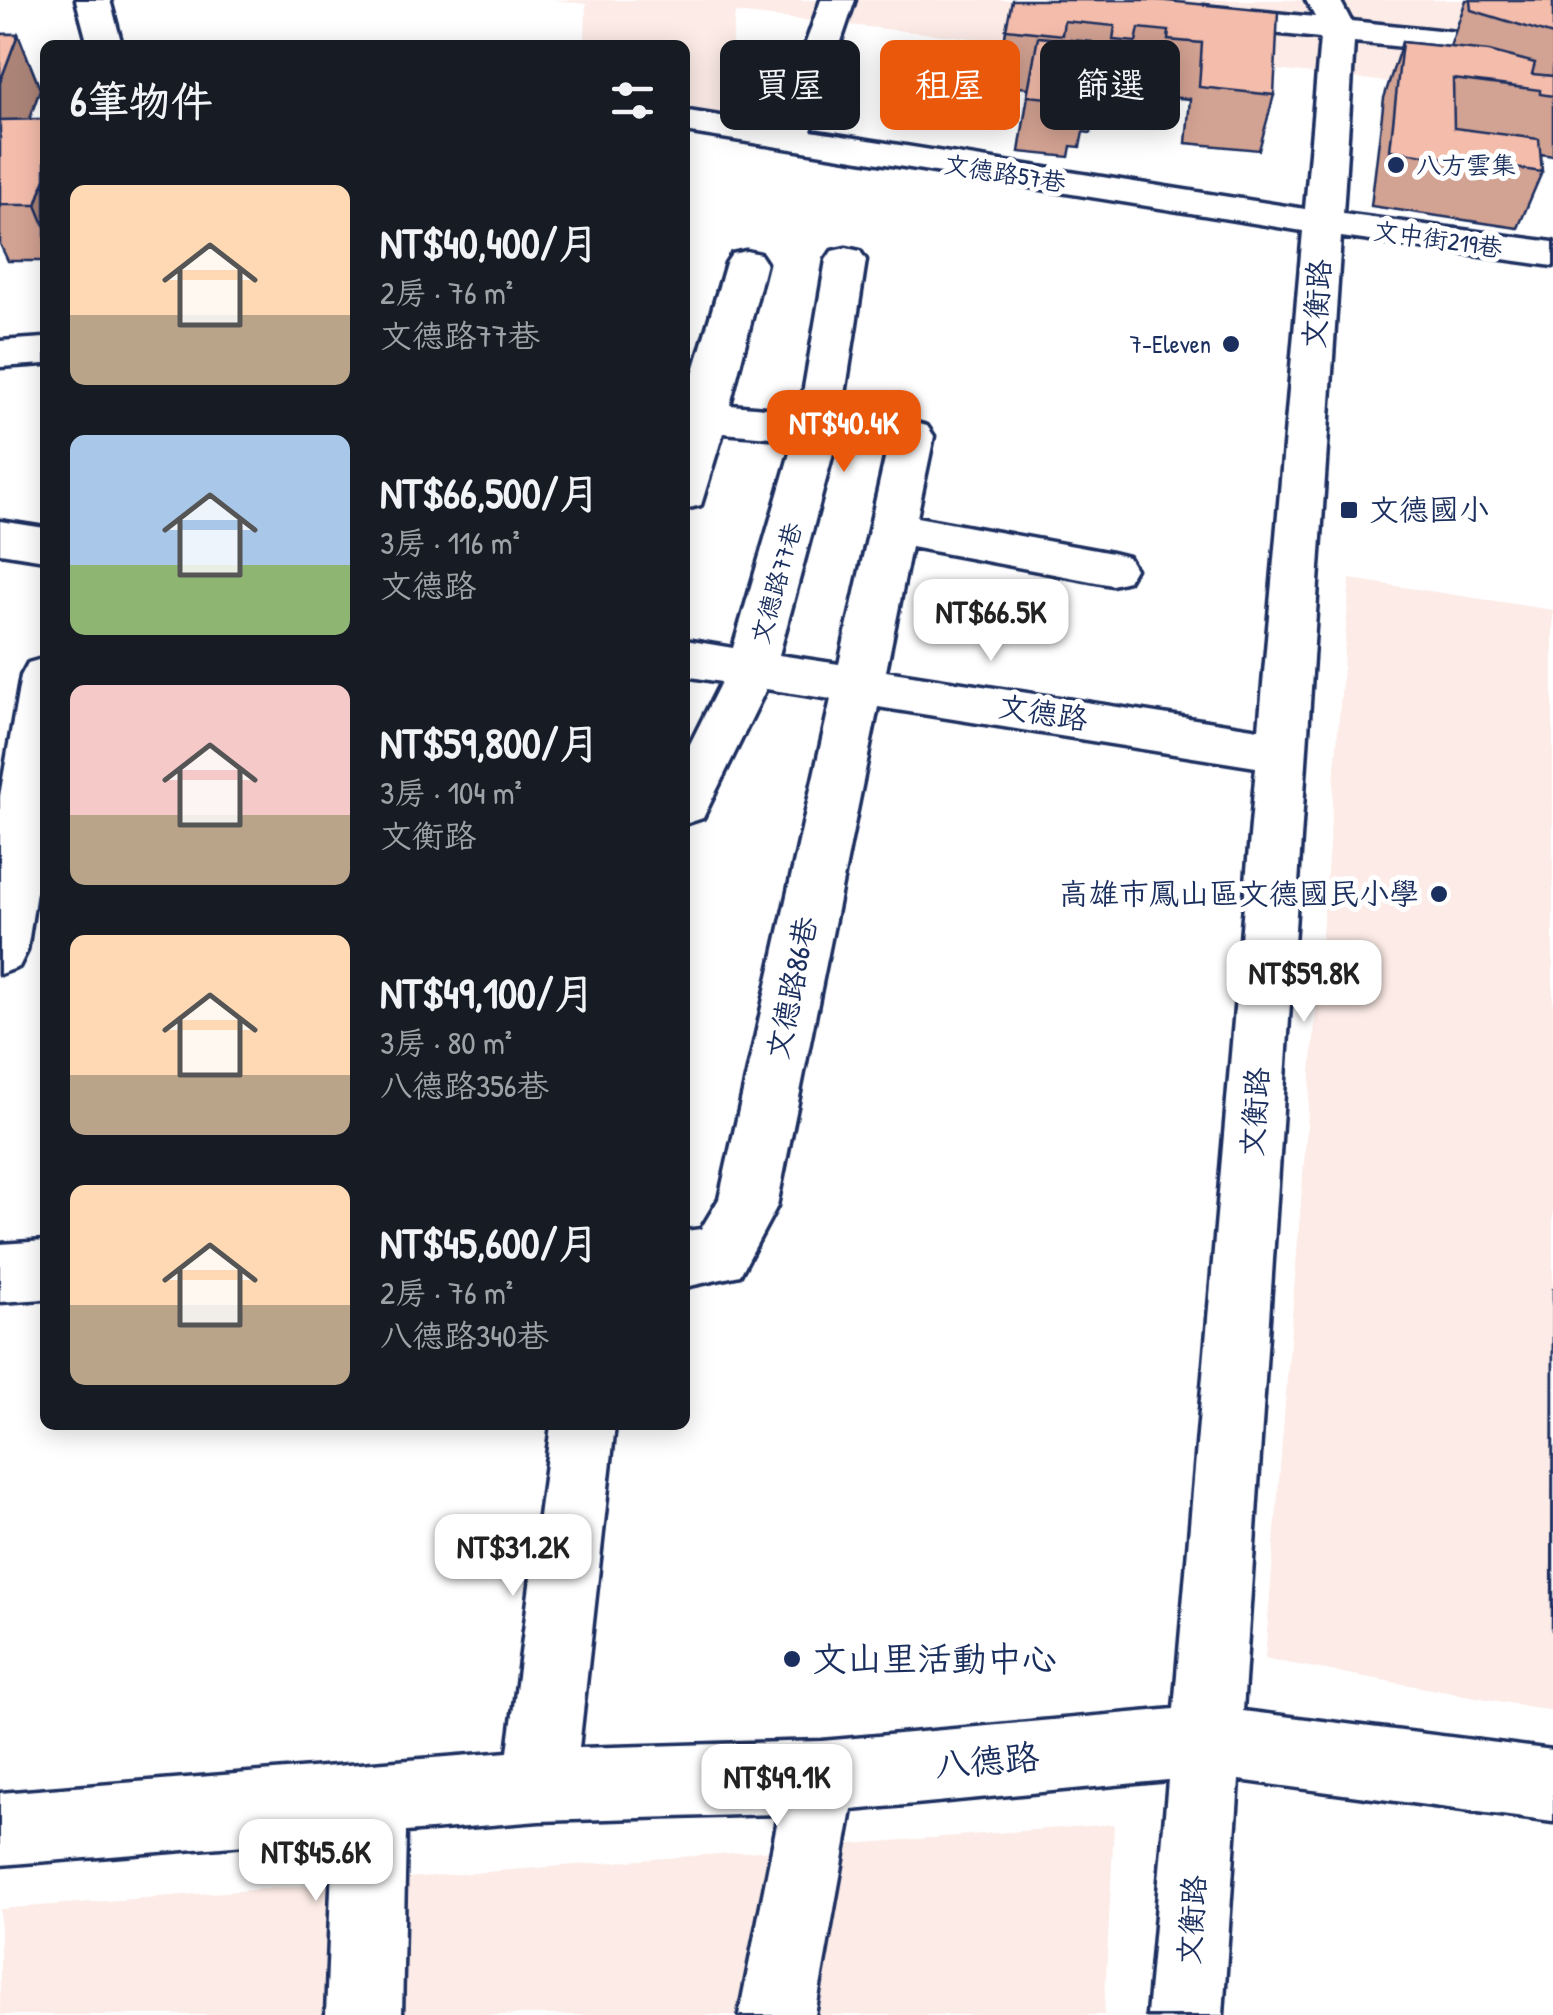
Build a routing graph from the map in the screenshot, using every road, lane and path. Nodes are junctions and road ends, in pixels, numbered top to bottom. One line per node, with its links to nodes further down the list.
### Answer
1 (93, 0): 5 (street)
2 (838, 0): 8 (street)
3 (1343, 10): 4 (street); 6 (street); 9 (street, 文衡路)
4 (1168, 13)
5 (104, 40)
6 (1553, 52)
7 (690, 122): 8 (street, 文德路57巷)
8 (790, 139): 9 (street, 文德路57巷)
9 (1323, 223): 10 (street, 文中街219巷); 27 (street, 文衡路)
10 (1553, 254)
11 (846, 260): 16 (street, 文德路77巷)
12 (746, 263): 15 (street)
13 (40, 351): 14 (street)
14 (0, 354)
15 (695, 416): 16 (street); 18 (street)
16 (819, 427): 24 (street, 文德路77巷)
17 (912, 436): 19 (street)
18 (690, 455)
19 (891, 528): 22 (street); 25 (street)
20 (0, 537): 21 (street)
21 (40, 543)
22 (1112, 569)
23 (690, 659): 24 (street, 文德路)
24 (751, 670): 25 (street, 文德路); 28 (street, 文德路77巷)
25 (856, 682): 27 (street, 文德路); 31 (street, 文德路86巷)
26 (40, 702): 29 (street)
27 (1282, 752): 35 (street, 文衡路)
28 (690, 794)
29 (7, 877): 30 (street)
30 (0, 951)
31 (690, 1258)
32 (40, 1270): 33 (street)
33 (0, 1273)
34 (582, 1430): 37 (street)
35 (1206, 1741): 36 (street, 八德路); 38 (street, 八德路); 43 (street, 文衡路)
36 (822, 1777): 37 (street, 八德路); 42 (street)
37 (539, 1785): 39 (street, 八德路)
38 (1553, 1786)
39 (371, 1796): 40 (street, 八德路); 41 (street)
40 (0, 1830)
41 (364, 2015)
42 (777, 2015)
43 (1185, 2015)

